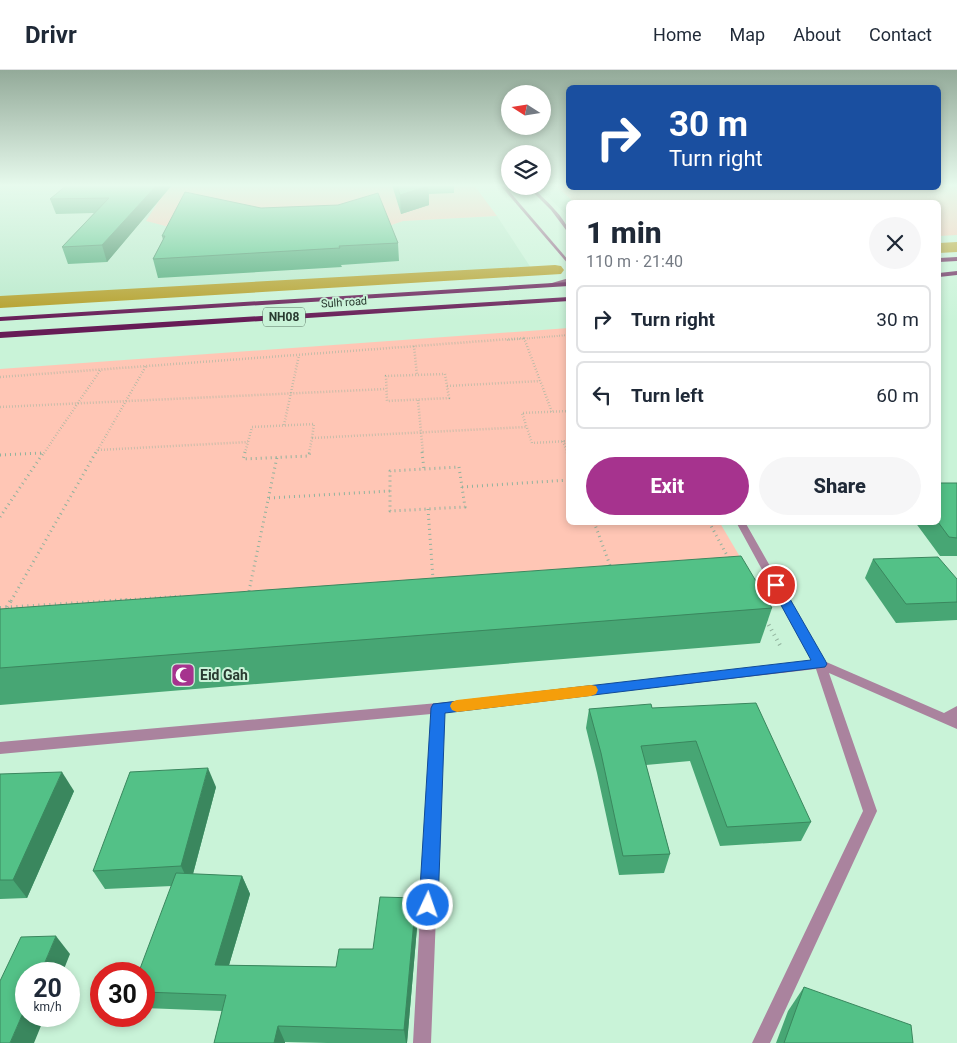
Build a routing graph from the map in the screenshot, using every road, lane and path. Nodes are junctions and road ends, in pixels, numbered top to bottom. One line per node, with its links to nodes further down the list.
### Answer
1 (541, 230): 3 (main road)
2 (957, 259): 4 (highway)
3 (566, 260)
4 (941, 260)
5 (957, 273): 6 (highway)
6 (941, 275)
7 (566, 281): 9 (main road)
8 (566, 284): 9 (highway, Sulh road / NH08)
9 (548, 285): 10 (highway, Sulh road / NH08)
10 (398, 294): 12 (highway); 13 (highway, Sulh road / NH08)
11 (566, 299): 12 (highway, Sulh road / NH08)
12 (424, 309): 14 (highway, Sulh road / NH08)
13 (0, 319)
14 (0, 335)
15 (566, 335): 16 (path)
16 (524, 338): 17 (path); 23 (path)
17 (414, 346): 18 (path); 21 (path)
18 (299, 354): 19 (path); 26 (path)
19 (146, 366): 20 (path); 28 (path)
20 (101, 369): 22 (path); 29 (path)
21 (417, 375): 24 (path); 25 (path)
22 (0, 376)
23 (540, 381): 24 (path); 32 (path)
24 (448, 386): 27 (path)
25 (386, 389): 26 (path); 27 (path)
26 (291, 394): 28 (path); 33 (path)
27 (418, 400): 35 (path)
28 (126, 401): 29 (path); 40 (path)
29 (77, 404): 30 (path); 41 (path)
30 (0, 407)
31 (566, 411): 32 (path)
32 (552, 412): 34 (path)
33 (284, 425): 36 (path); 38 (path)
34 (526, 427): 35 (path); 37 (path)
35 (421, 432): 36 (path); 44 (path)
36 (312, 438): 43 (path)
37 (563, 441): 39 (path)
38 (248, 442): 40 (path); 43 (path)
39 (566, 448)
40 (98, 450): 65 (path)
41 (44, 453): 42 (path); 50 (path)
42 (0, 455)
43 (277, 457): 48 (path)
44 (424, 470): 46 (path); 47 (path)
45 (566, 480): 46 (path)
46 (462, 486): 49 (path)
47 (390, 491): 48 (path); 49 (path)
48 (269, 498): 61 (path)
49 (428, 509): 59 (path)
50 (0, 517)
51 (595, 525): 57 (path)
52 (711, 525): 54 (path)
53 (742, 525): 68 (street)
54 (720, 560)
55 (621, 567): 57 (path)
56 (601, 568): 57 (path)
57 (611, 568)
58 (443, 578): 59 (path)
59 (433, 579): 60 (path)
60 (423, 580)
61 (249, 591): 62 (path); 63 (path)
62 (259, 591)
63 (239, 592)
64 (191, 595): 65 (path)
65 (7, 607): 66 (path)
66 (0, 608)
67 (764, 617): 69 (path)
68 (820, 664): 69 (street); 72 (street); 76 (street)
69 (793, 666): 70 (street)
70 (438, 708): 74 (street); 75 (street)
71 (957, 711): 72 (street)
72 (945, 718): 73 (street)
73 (957, 724)
74 (0, 748)
75 (422, 1043)
76 (761, 1043)

